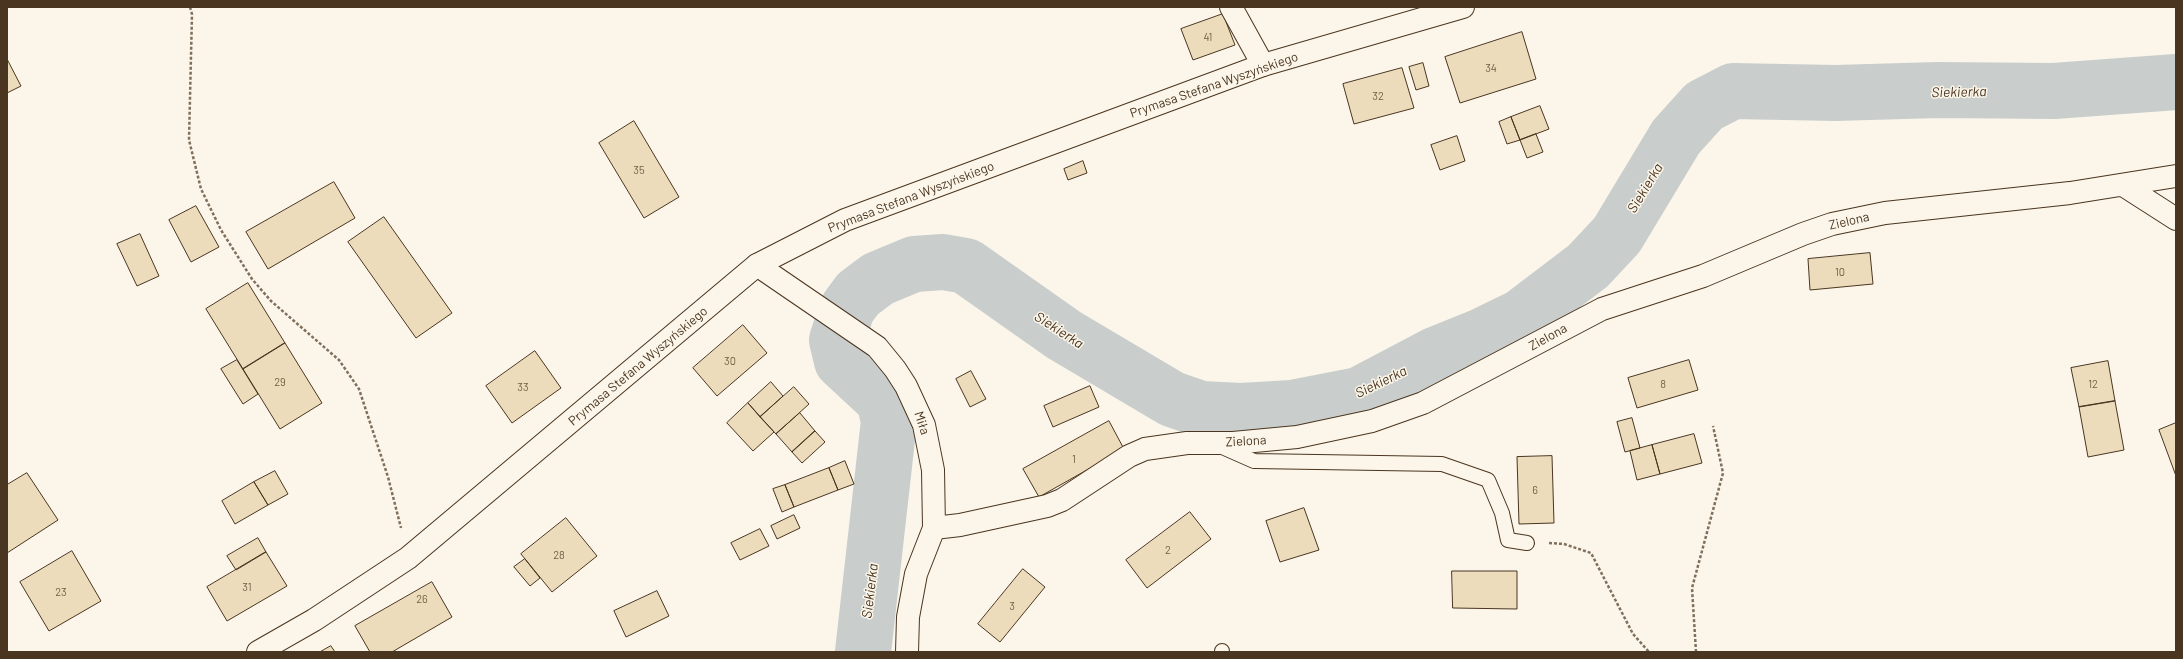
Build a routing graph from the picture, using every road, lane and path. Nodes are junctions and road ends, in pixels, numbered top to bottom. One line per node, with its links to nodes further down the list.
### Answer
1 (190, 7): 13 (path)
2 (1230, 7): 4 (street)
3 (1463, 7): 4 (street, Prymasa Stefana Wyszyńskiego)
4 (1263, 65): 8 (street, Prymasa Stefana Wyszyńskiego)
5 (2176, 176): 6 (street, Zielona)
6 (2123, 185): 7 (street); 10 (street, Zielona)
7 (2176, 219)
8 (757, 265): 11 (street, Miła); 13 (street, Prymasa Stefana Wyszyńskiego)
9 (1713, 426): 17 (path)
10 (1212, 443): 11 (street, Zielona); 12 (lane)
11 (934, 528): 15 (street, Miła)
12 (1527, 543): 16 (path)
13 (408, 558): 14 (street, Prymasa Stefana Wyszyńskiego)
14 (258, 652)
15 (907, 652)
16 (1649, 652)
17 (1696, 652)

